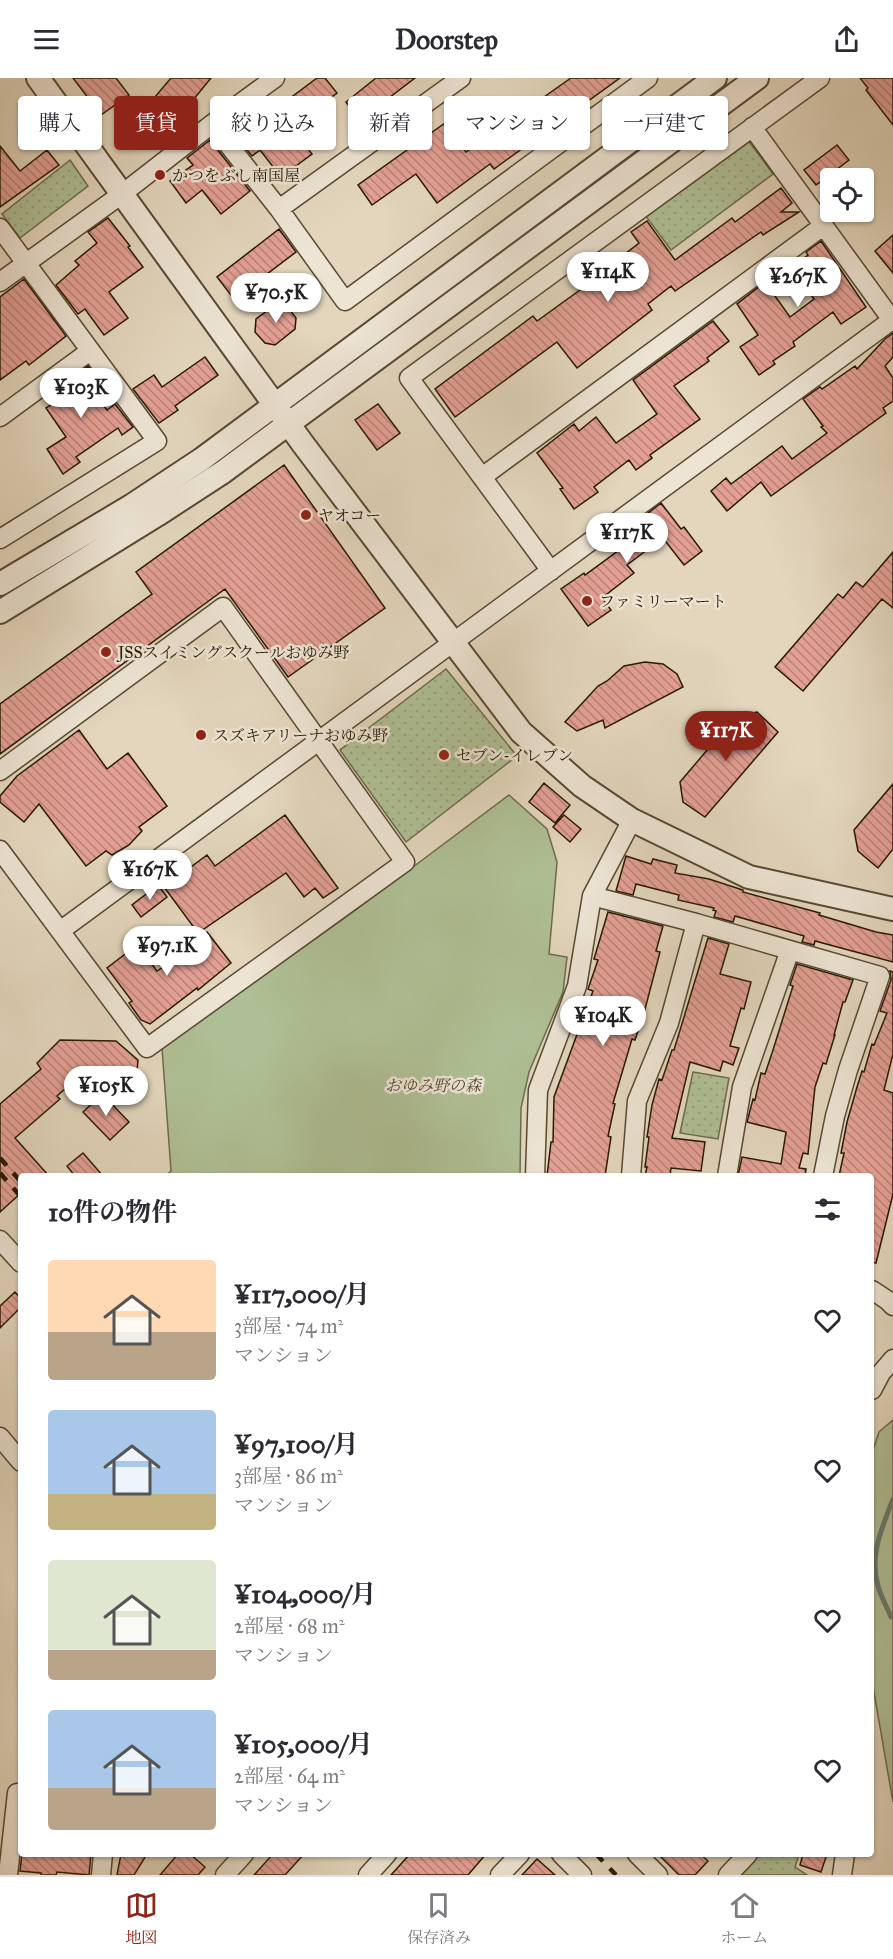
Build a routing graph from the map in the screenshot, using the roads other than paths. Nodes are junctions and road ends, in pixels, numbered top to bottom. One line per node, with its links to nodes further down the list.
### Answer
1 (38, 78): 12 (street)
2 (275, 78): 8 (street)
3 (461, 78): 13 (street)
4 (648, 78): 13 (street)
5 (715, 78): 19 (street)
6 (757, 78): 21 (street)
7 (820, 78): 10 (street)
8 (250, 96)
9 (210, 126): 12 (street)
10 (752, 127): 14 (street); 22 (street)
11 (232, 150): 13 (street)
12 (123, 194): 16 (street); 19 (street)
13 (279, 209)
14 (823, 226): 22 (street); 24 (street)
15 (0, 228): 16 (street)
16 (26, 263): 17 (street); 18 (street)
17 (0, 282)
18 (90, 351): 20 (street); 23 (street)
19 (274, 404): 21 (street); 25 (street)
20 (0, 417)
21 (289, 425): 26 (street); 27 (street)
22 (482, 477): 24 (street)
23 (0, 539)
24 (551, 571): 27 (street)
25 (0, 584)
26 (0, 612)
27 (453, 642): 28 (street); 30 (street)
28 (319, 741): 29 (street); 35 (street); 35 (street)
29 (0, 771)
30 (632, 820): 32 (street); 33 (street)
31 (0, 850): 35 (street)
32 (592, 896): 34 (street); 38 (street)
33 (893, 909)
34 (696, 923): 36 (street); 39 (street)
35 (60, 931)
36 (790, 950): 37 (street); 40 (street)
37 (887, 978): 41 (street)
38 (535, 1173)
39 (631, 1173)
40 (728, 1173)
41 (824, 1173)
42 (0, 1240): 43 (street)
43 (18, 1260)
44 (874, 1291): 45 (street)
45 (891, 1299)
46 (893, 1359): 47 (street)
47 (874, 1386)
48 (0, 1437): 49 (street)
49 (18, 1458)
50 (18, 1793): 52 (street)
51 (18, 1800): 61 (street)
52 (0, 1802)
53 (103, 1857): 62 (street)
54 (241, 1857): 63 (street)
55 (384, 1857): 64 (street)
56 (517, 1857): 65 (street)
57 (564, 1857): 66 (street)
58 (640, 1857): 67 (street)
59 (745, 1857): 68 (street)
60 (845, 1857): 69 (street)
61 (8, 1875)
62 (101, 1875)
63 (225, 1875)
64 (368, 1875)
65 (500, 1875)
66 (582, 1875)
67 (658, 1875)
68 (728, 1875)
69 (842, 1875)

